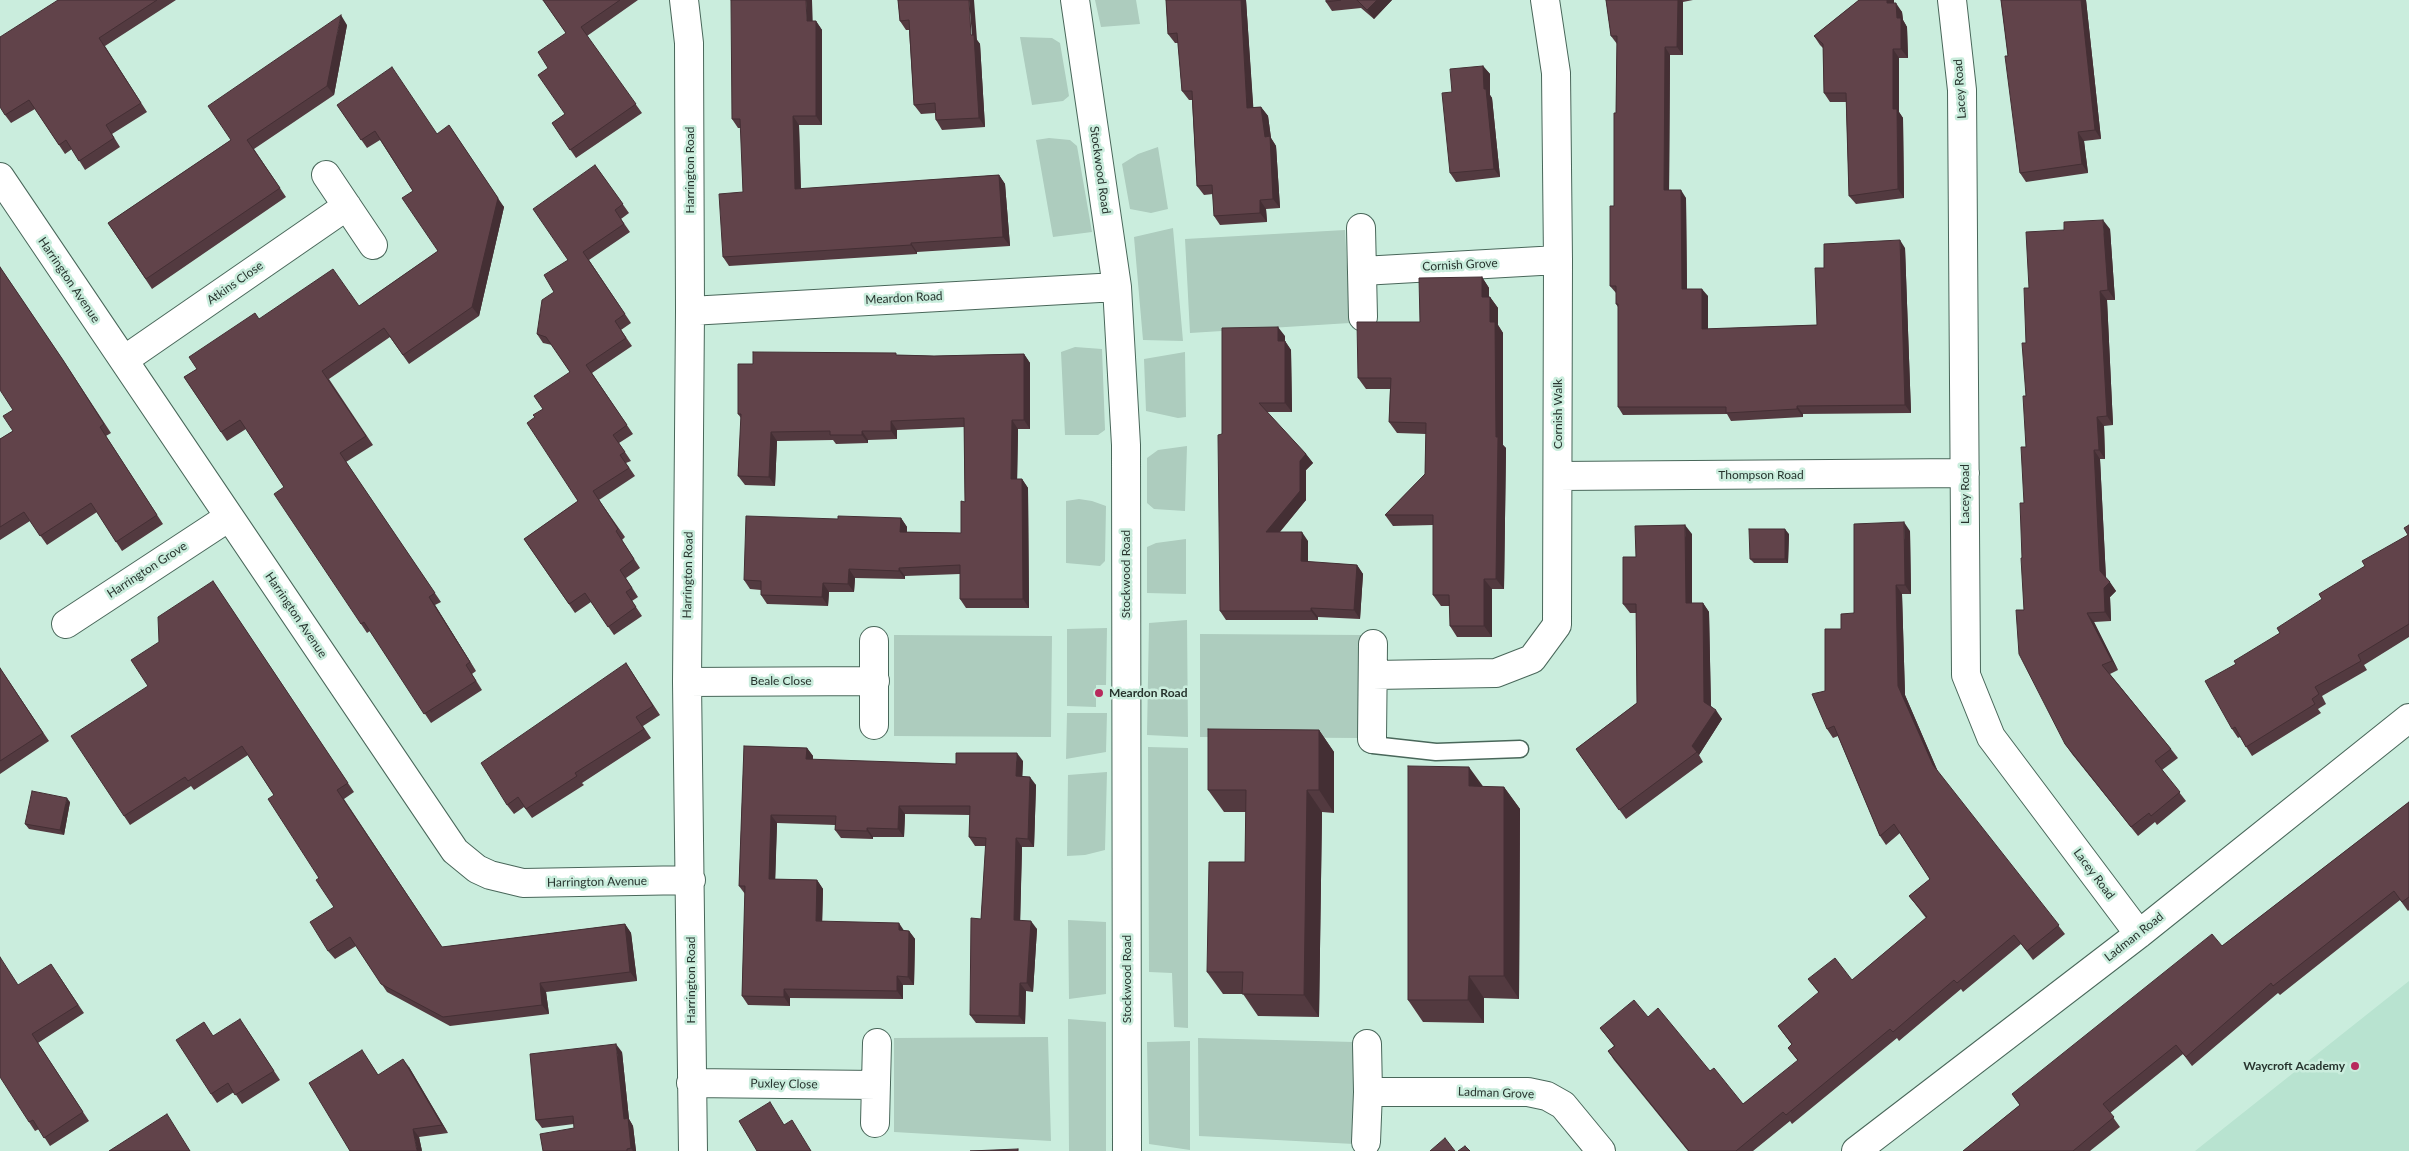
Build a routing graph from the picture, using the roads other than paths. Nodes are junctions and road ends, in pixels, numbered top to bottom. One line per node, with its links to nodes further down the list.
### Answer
1 (684, 0): 13 (street, Harrington Road)
2 (1075, 0): 12 (street, Stockwood Road)
3 (1545, 0): 10 (street, Cornish Walk)
4 (1952, 0): 16 (street, Lacey Road)
5 (326, 175): 7 (street)
6 (0, 177): 15 (street, Harrington Avenue)
7 (347, 206): 9 (street); 15 (street, Atkins Close)
8 (1361, 228): 11 (street)
9 (374, 245)
10 (1558, 260): 11 (street, Cornish Grove); 17 (street, Cornish Walk)
11 (1362, 271): 14 (street)
12 (1117, 286): 13 (street, Meardon Road); 39 (street, Stockwood Road)
13 (690, 311): 24 (street, Harrington Road)
14 (1363, 317)
15 (124, 360): 18 (street, Harrington Avenue)
16 (1965, 473): 17 (street, Thompson Road); 30 (street, Lacey Road)
17 (1558, 476): 22 (street, Cornish Walk)
18 (229, 517): 19 (street, Harrington Grove); 29 (street, Harrington Avenue)
19 (66, 624)
20 (874, 642): 23 (street)
21 (1373, 644): 22 (street)
22 (1373, 675): 27 (street)
23 (874, 681): 24 (street, Beale Close); 26 (street)
24 (687, 682): 29 (street, Harrington Road)
25 (2409, 718): 30 (street, Ladman Road)
26 (874, 725)
27 (1372, 740): 28 (lane)
28 (1520, 749)
29 (691, 880): 33 (street, Harrington Road)
30 (2139, 934): 41 (street, Ladman Road)
31 (877, 1043): 34 (street)
32 (1367, 1044): 35 (street)
33 (691, 1083): 34 (street, Puxley Close); 38 (street, Harrington Road)
34 (876, 1085): 36 (street)
35 (1368, 1092): 37 (street); 40 (street, Ladman Grove)
36 (876, 1123)
37 (1366, 1142)
38 (693, 1151)
39 (1127, 1151)
40 (1601, 1151)
41 (1856, 1151)

